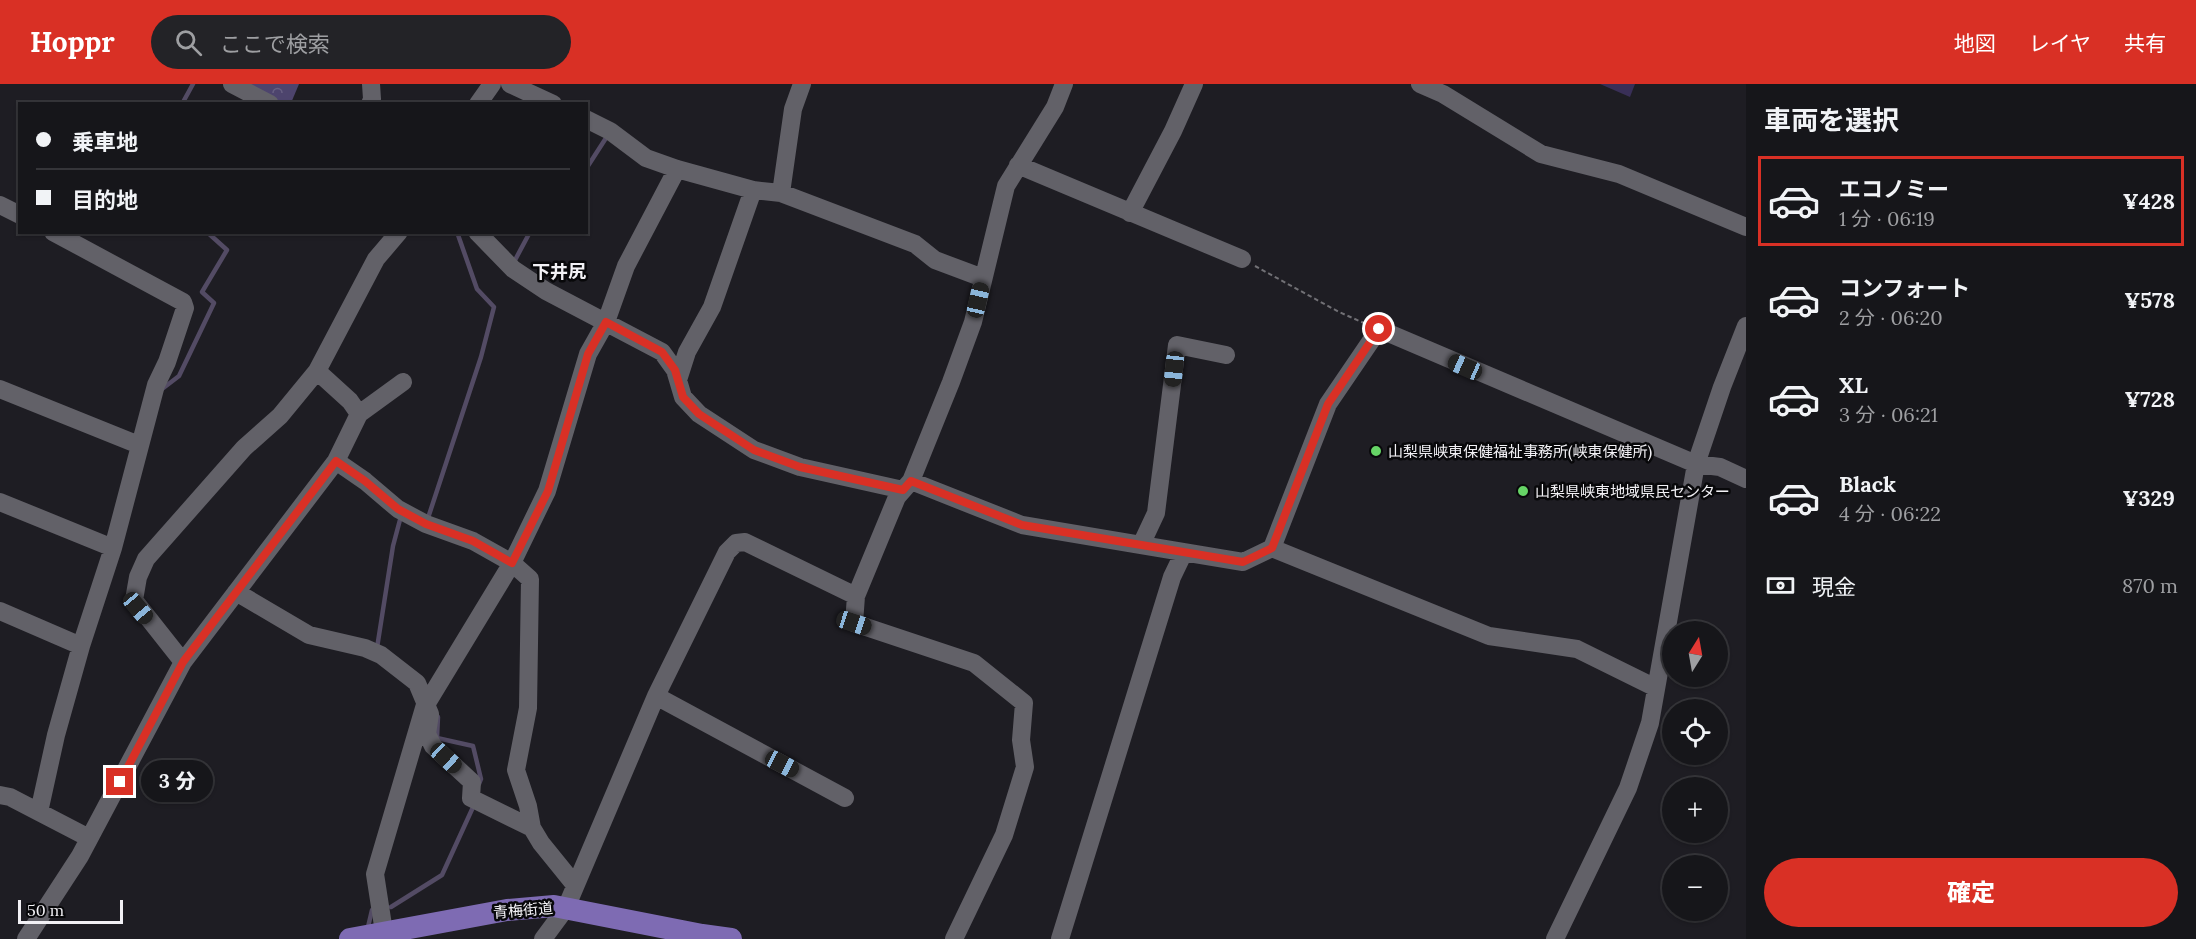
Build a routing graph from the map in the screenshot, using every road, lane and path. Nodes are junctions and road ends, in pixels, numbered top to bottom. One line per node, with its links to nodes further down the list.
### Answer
1 (232, 84): 9 (street)
2 (371, 84): 10 (street)
3 (492, 84): 11 (street)
4 (510, 84): 12 (street)
5 (802, 84): 17 (street)
6 (1194, 84): 19 (street)
7 (1420, 84): 21 (street)
8 (1061, 85): 14 (street)
9 (266, 102)
10 (370, 102)
11 (479, 102)
12 (549, 102)
13 (588, 120): 15 (street)
14 (1018, 165): 19 (street); 26 (street)
15 (677, 169): 16 (street); 27 (street)
16 (753, 190): 17 (street); 32 (street)
17 (781, 194): 26 (street)
18 (0, 205): 20 (street)
19 (1130, 213): 25 (street)
20 (18, 214)
21 (1746, 227)
22 (57, 234): 36 (street)
23 (397, 234): 31 (street)
24 (479, 234): 27 (street)
25 (1242, 259): 29 (path)
26 (983, 278): 40 (street)
27 (606, 322): 32 (street); 46 (street)
28 (1746, 326): 38 (street)
29 (1379, 329): 38 (street); 44 (street)
30 (1226, 355): 42 (street)
31 (317, 371): 35 (street); 51 (street)
32 (678, 380): 40 (street)
33 (403, 382): 35 (street)
34 (0, 389): 36 (street)
35 (359, 414): 37 (street)
36 (139, 445): 43 (street)
37 (336, 461): 46 (street); 47 (street)
38 (1696, 464): 39 (street); 52 (street)
39 (1746, 479)
40 (907, 486): 42 (street); 48 (street)
41 (0, 502): 43 (street)
42 (1141, 544): 45 (street)
43 (113, 548): 50 (street)
44 (1272, 548): 45 (street); 52 (street)
45 (1184, 552): 68 (street)
46 (512, 563): 54 (street); 58 (street)
47 (236, 592): 51 (street); 54 (street)
48 (856, 596): 53 (street); 67 (street)
49 (0, 610): 50 (street)
50 (81, 646): 57 (street)
51 (183, 662): 59 (street)
52 (1656, 688): 69 (street)
53 (656, 696): 56 (street); 60 (street)
54 (427, 703): 58 (street); 62 (street)
55 (0, 795): 57 (street)
56 (845, 798)
57 (39, 812): 59 (street)
58 (532, 828): 60 (street)
59 (89, 838): 63 (street)
60 (575, 885): 61 (street)
61 (566, 908): 62 (main road, 青梅街道); 65 (street); 66 (main road, 青梅街道)
62 (384, 932): 64 (main road, 青梅街道)
63 (26, 939)
64 (350, 939)
65 (543, 939)
66 (731, 939)
67 (954, 939)
68 (1060, 939)
69 (1555, 939)

